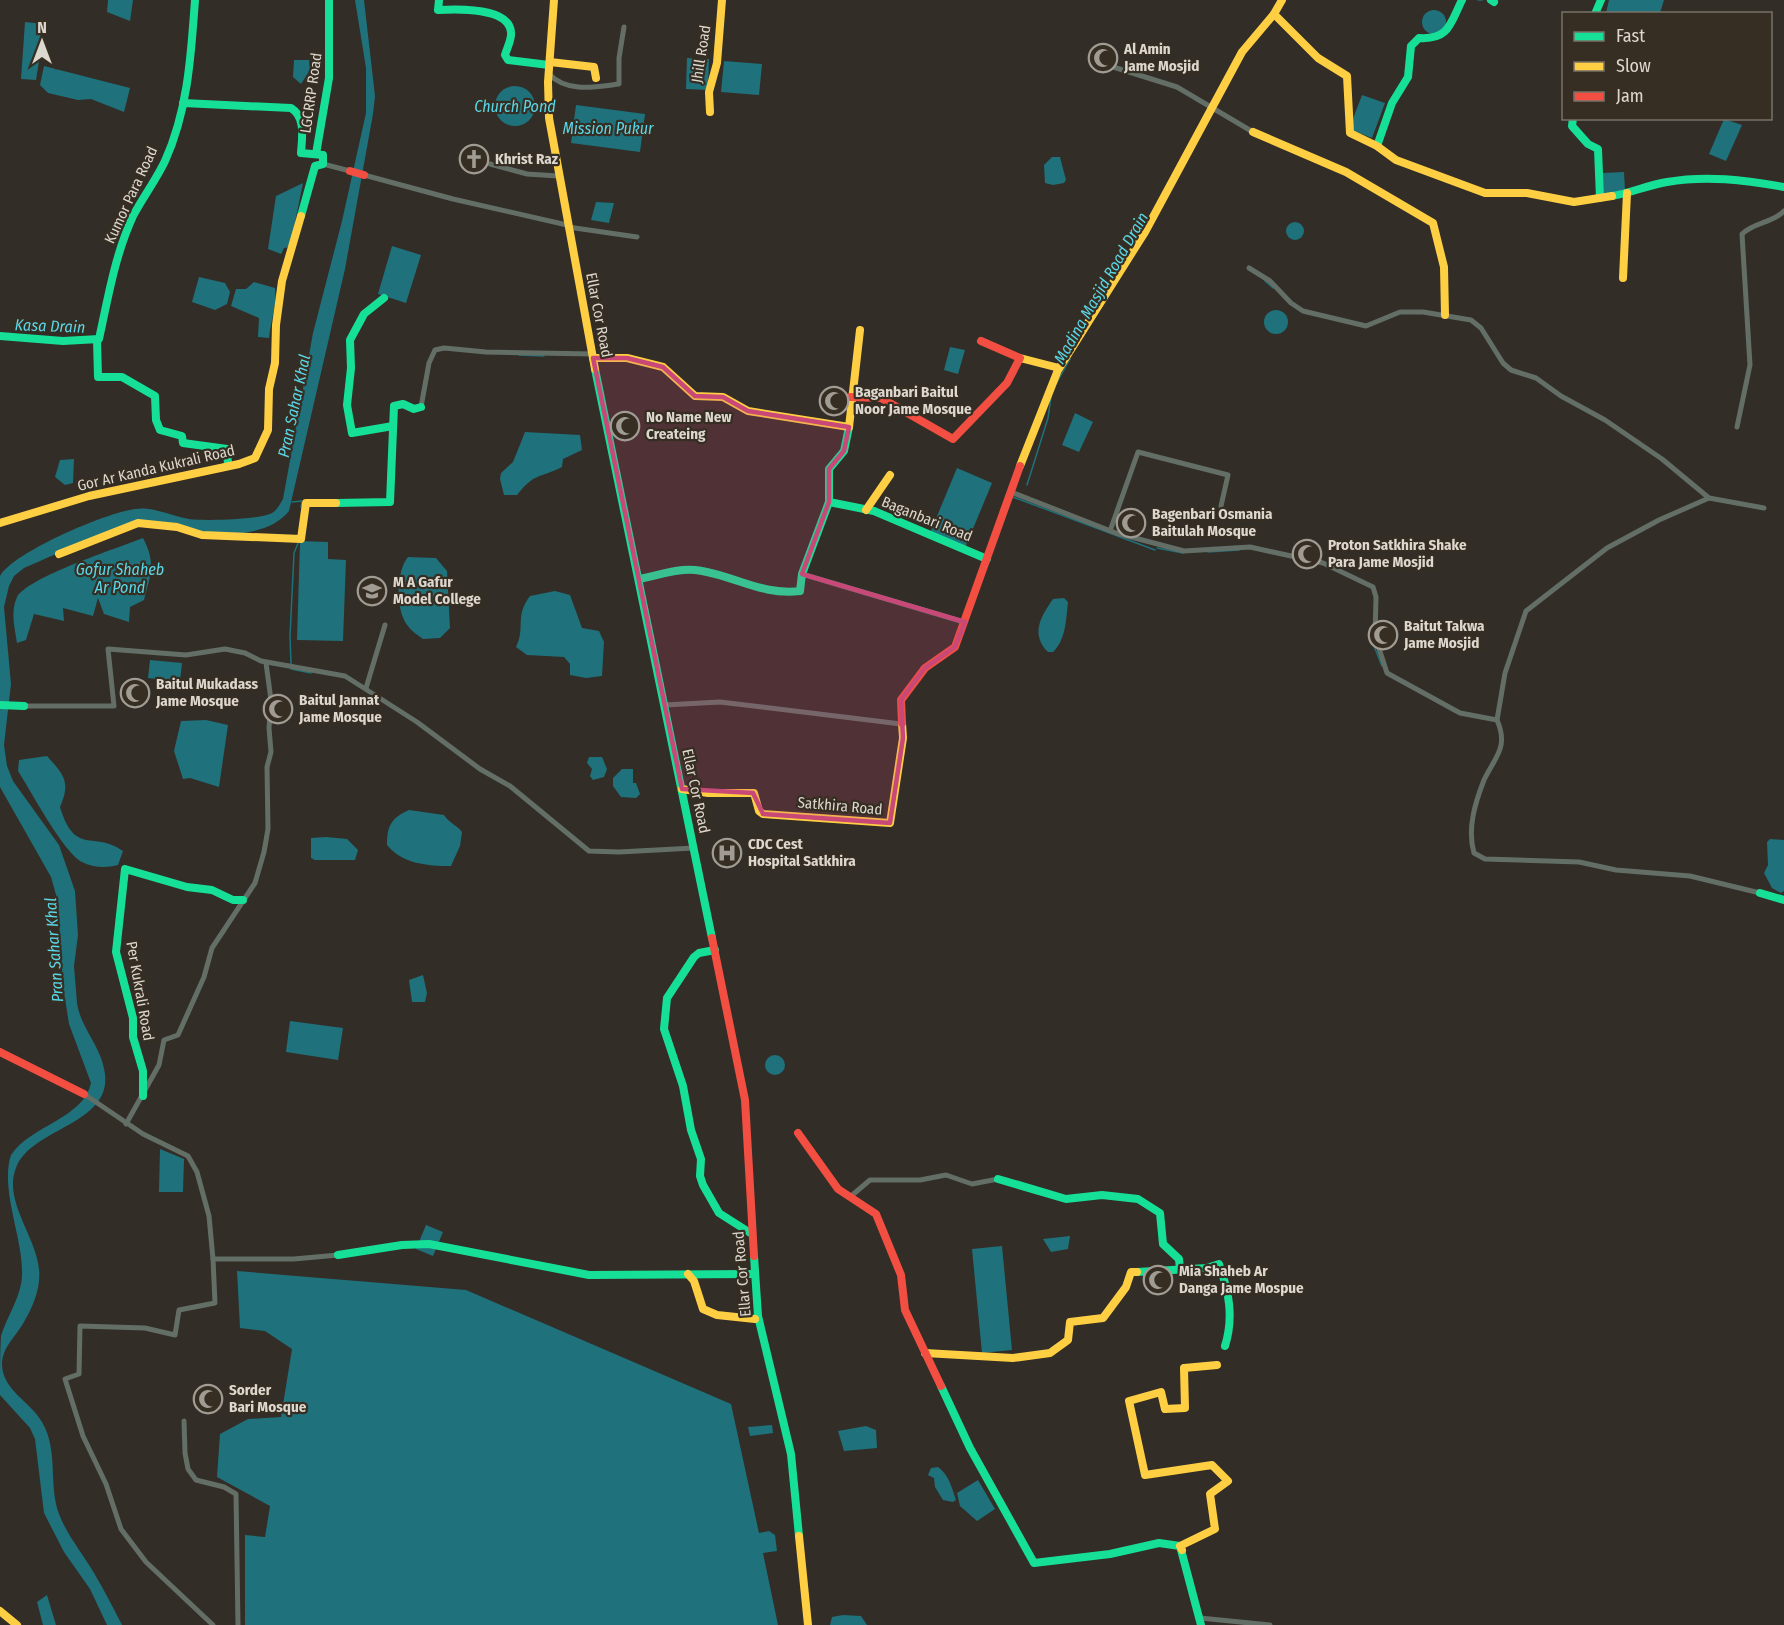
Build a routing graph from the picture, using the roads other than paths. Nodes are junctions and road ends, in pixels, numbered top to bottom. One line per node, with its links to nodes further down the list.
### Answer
1 (195, 0): 13 (street, Kumor Para Road)
2 (329, 0): 19 (street, LGCRRP Road)
3 (439, 0): 11 (street)
4 (554, 0): 11 (street, Ellar Cor Road)
5 (722, 0): 15 (street, Jhill Road)
6 (1282, 0): 8 (street, Satkhira Road)
7 (1462, 0): 18 (street)
8 (1274, 14): 14 (street, Satkhira Road); 18 (street)
9 (624, 27): 11 (street)
10 (1094, 61): 14 (street)
11 (549, 67): 12 (street); 24 (street, Ellar Cor Road)
12 (596, 78)
13 (183, 103): 19 (street); 37 (street, Kumor Para Road)
14 (1214, 107): 17 (street); 41 (street, Satkhira Road)
15 (710, 112)
16 (1573, 120): 27 (street)
17 (1253, 132): 34 (street)
18 (1377, 146): 27 (street)
19 (316, 154): 20 (street)
20 (323, 164): 22 (street); 47 (street, Gor Ar Kanda Kukrali Road)
21 (489, 164): 24 (street)
22 (350, 171): 23 (street)
23 (364, 175): 29 (street)
24 (558, 176): 29 (street, Ellar Cor Road)
25 (1784, 188): 26 (street)
26 (1627, 193): 27 (street); 32 (street)
27 (1600, 198)
28 (1784, 211): 46 (street)
29 (567, 226): 30 (street); 39 (street, Ellar Cor Road)
30 (637, 237)
31 (1249, 268): 34 (street)
32 (1623, 278)
33 (384, 298): 44 (street)
34 (1445, 315): 50 (street)
35 (860, 330): 42 (street)
36 (0, 336): 37 (street)
37 (97, 340): 47 (street, Kumor Para Road)
38 (981, 340): 40 (street)
39 (593, 356): 43 (street); 45 (street); 60 (street, Ellar Cor Road)
40 (1020, 358): 41 (street); 42 (street)
41 (1059, 368): 49 (street, Satkhira Road)
42 (850, 398): 45 (street)
43 (421, 407): 44 (street)
44 (393, 426): 57 (street)
45 (849, 427): 51 (street)
46 (1737, 428)
47 (228, 465): 55 (street, Gor Ar Kanda Kukrali Road)
48 (890, 475): 54 (street)
49 (1011, 492): 56 (street); 58 (street, Satkhira Road)
50 (1709, 498): 53 (street); 68 (street)
51 (829, 502): 54 (street, Baganbari Road); 59 (street)
52 (1221, 506): 56 (street)
53 (1764, 508)
54 (866, 510): 58 (street, Baganbari Road)
55 (0, 523)
56 (1110, 531): 68 (street)
57 (59, 554)
58 (987, 559): 61 (street, Satkhira Road)
59 (802, 574): 60 (street); 61 (street)
60 (639, 579): 66 (street, Ellar Cor Road)
61 (965, 622): 69 (street, Satkhira Road)
62 (385, 625): 64 (street)
63 (266, 663): 64 (street); 67 (street); 73 (street)
64 (366, 688): 71 (street)
65 (0, 705): 67 (street)
66 (665, 705): 69 (street); 70 (street, Ellar Cor Road)
67 (24, 706)
68 (1497, 720): 72 (street)
69 (901, 723): 70 (street, Satkhira Road)
70 (682, 789): 71 (street, Ellar Cor Road)
71 (694, 848): 75 (street, Ellar Cor Road)
72 (1760, 893): 74 (street)
73 (243, 900): 78 (street); 78 (street, Per Kukrali Road)
74 (1784, 900)
75 (715, 950): 83 (street, Ellar Cor Road); 83 (street)
76 (0, 1052): 77 (street)
77 (84, 1094): 79 (street)
78 (143, 1096): 79 (street)
79 (126, 1124): 85 (street)
80 (798, 1133): 82 (street)
81 (998, 1179): 82 (street); 86 (street)
82 (850, 1197): 91 (street)
83 (752, 1234): 88 (street, Ellar Cor Road)
84 (338, 1255): 85 (street); 87 (street)
85 (213, 1259): 98 (street)
86 (1180, 1269): 90 (street); 91 (street)
87 (688, 1274): 88 (street); 89 (street)
88 (754, 1274): 100 (street, Ellar Cor Road)
89 (755, 1319)
90 (1225, 1346)
91 (925, 1353): 94 (street)
92 (1217, 1365): 94 (street)
93 (184, 1420): 99 (street)
94 (1180, 1546): 96 (street)
95 (0, 1611): 97 (street)
96 (1201, 1620): 101 (street)
97 (16, 1625)
98 (213, 1625)
99 (238, 1625)
100 (808, 1625)
101 (1270, 1625)

